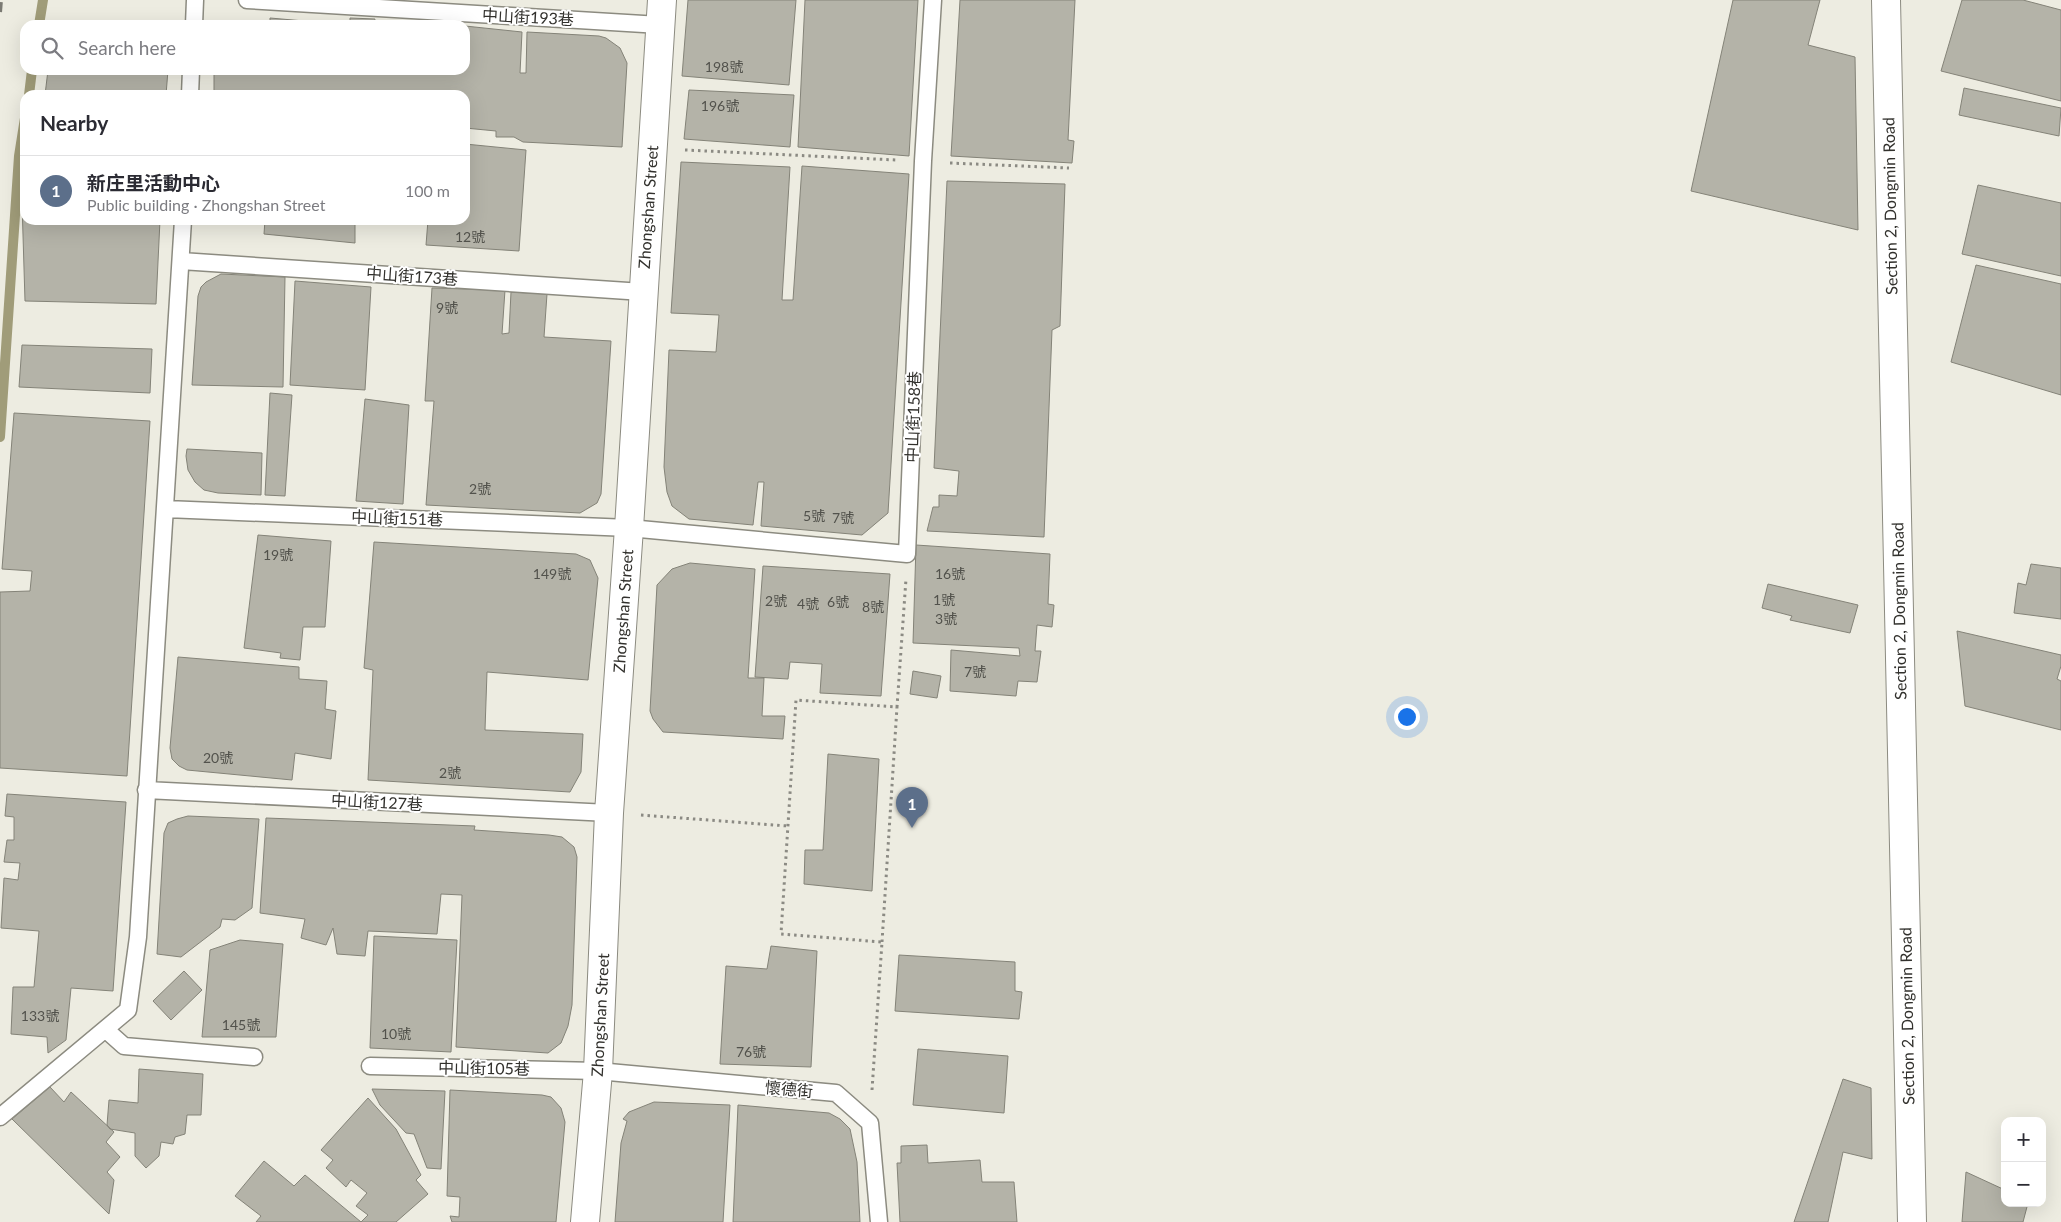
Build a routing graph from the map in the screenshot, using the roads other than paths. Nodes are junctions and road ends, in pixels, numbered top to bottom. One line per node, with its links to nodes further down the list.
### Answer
1 (195, 0): 6 (lane)
2 (247, 0): 5 (lane, 中山街193巷)
3 (933, 0): 13 (lane, 中山街158巷)
4 (1886, 0): 23 (street, Section 2, Dongmin Road)
5 (661, 12): 11 (street, Zhongshan Street)
6 (194, 20)
7 (192, 75): 8 (lane)
8 (190, 90)
9 (183, 225): 10 (lane)
10 (181, 261): 11 (lane, 中山街173巷); 12 (lane)
11 (642, 292): 13 (street, Zhongshan Street)
12 (166, 509): 13 (lane, 中山街151巷); 14 (lane)
13 (629, 528): 15 (street, Zhongshan Street)
14 (146, 790): 15 (lane, 中山街127巷); 16 (lane)
15 (609, 813): 19 (street, Zhongshan Street)
16 (105, 1029): 17 (lane); 20 (lane)
17 (254, 1057)
18 (370, 1066): 19 (lane, 中山街105巷)
19 (598, 1071): 21 (street, Zhongshan Street); 22 (lane, 懷德街)
20 (0, 1117)
21 (585, 1222)
22 (880, 1222)
23 (1912, 1222)

